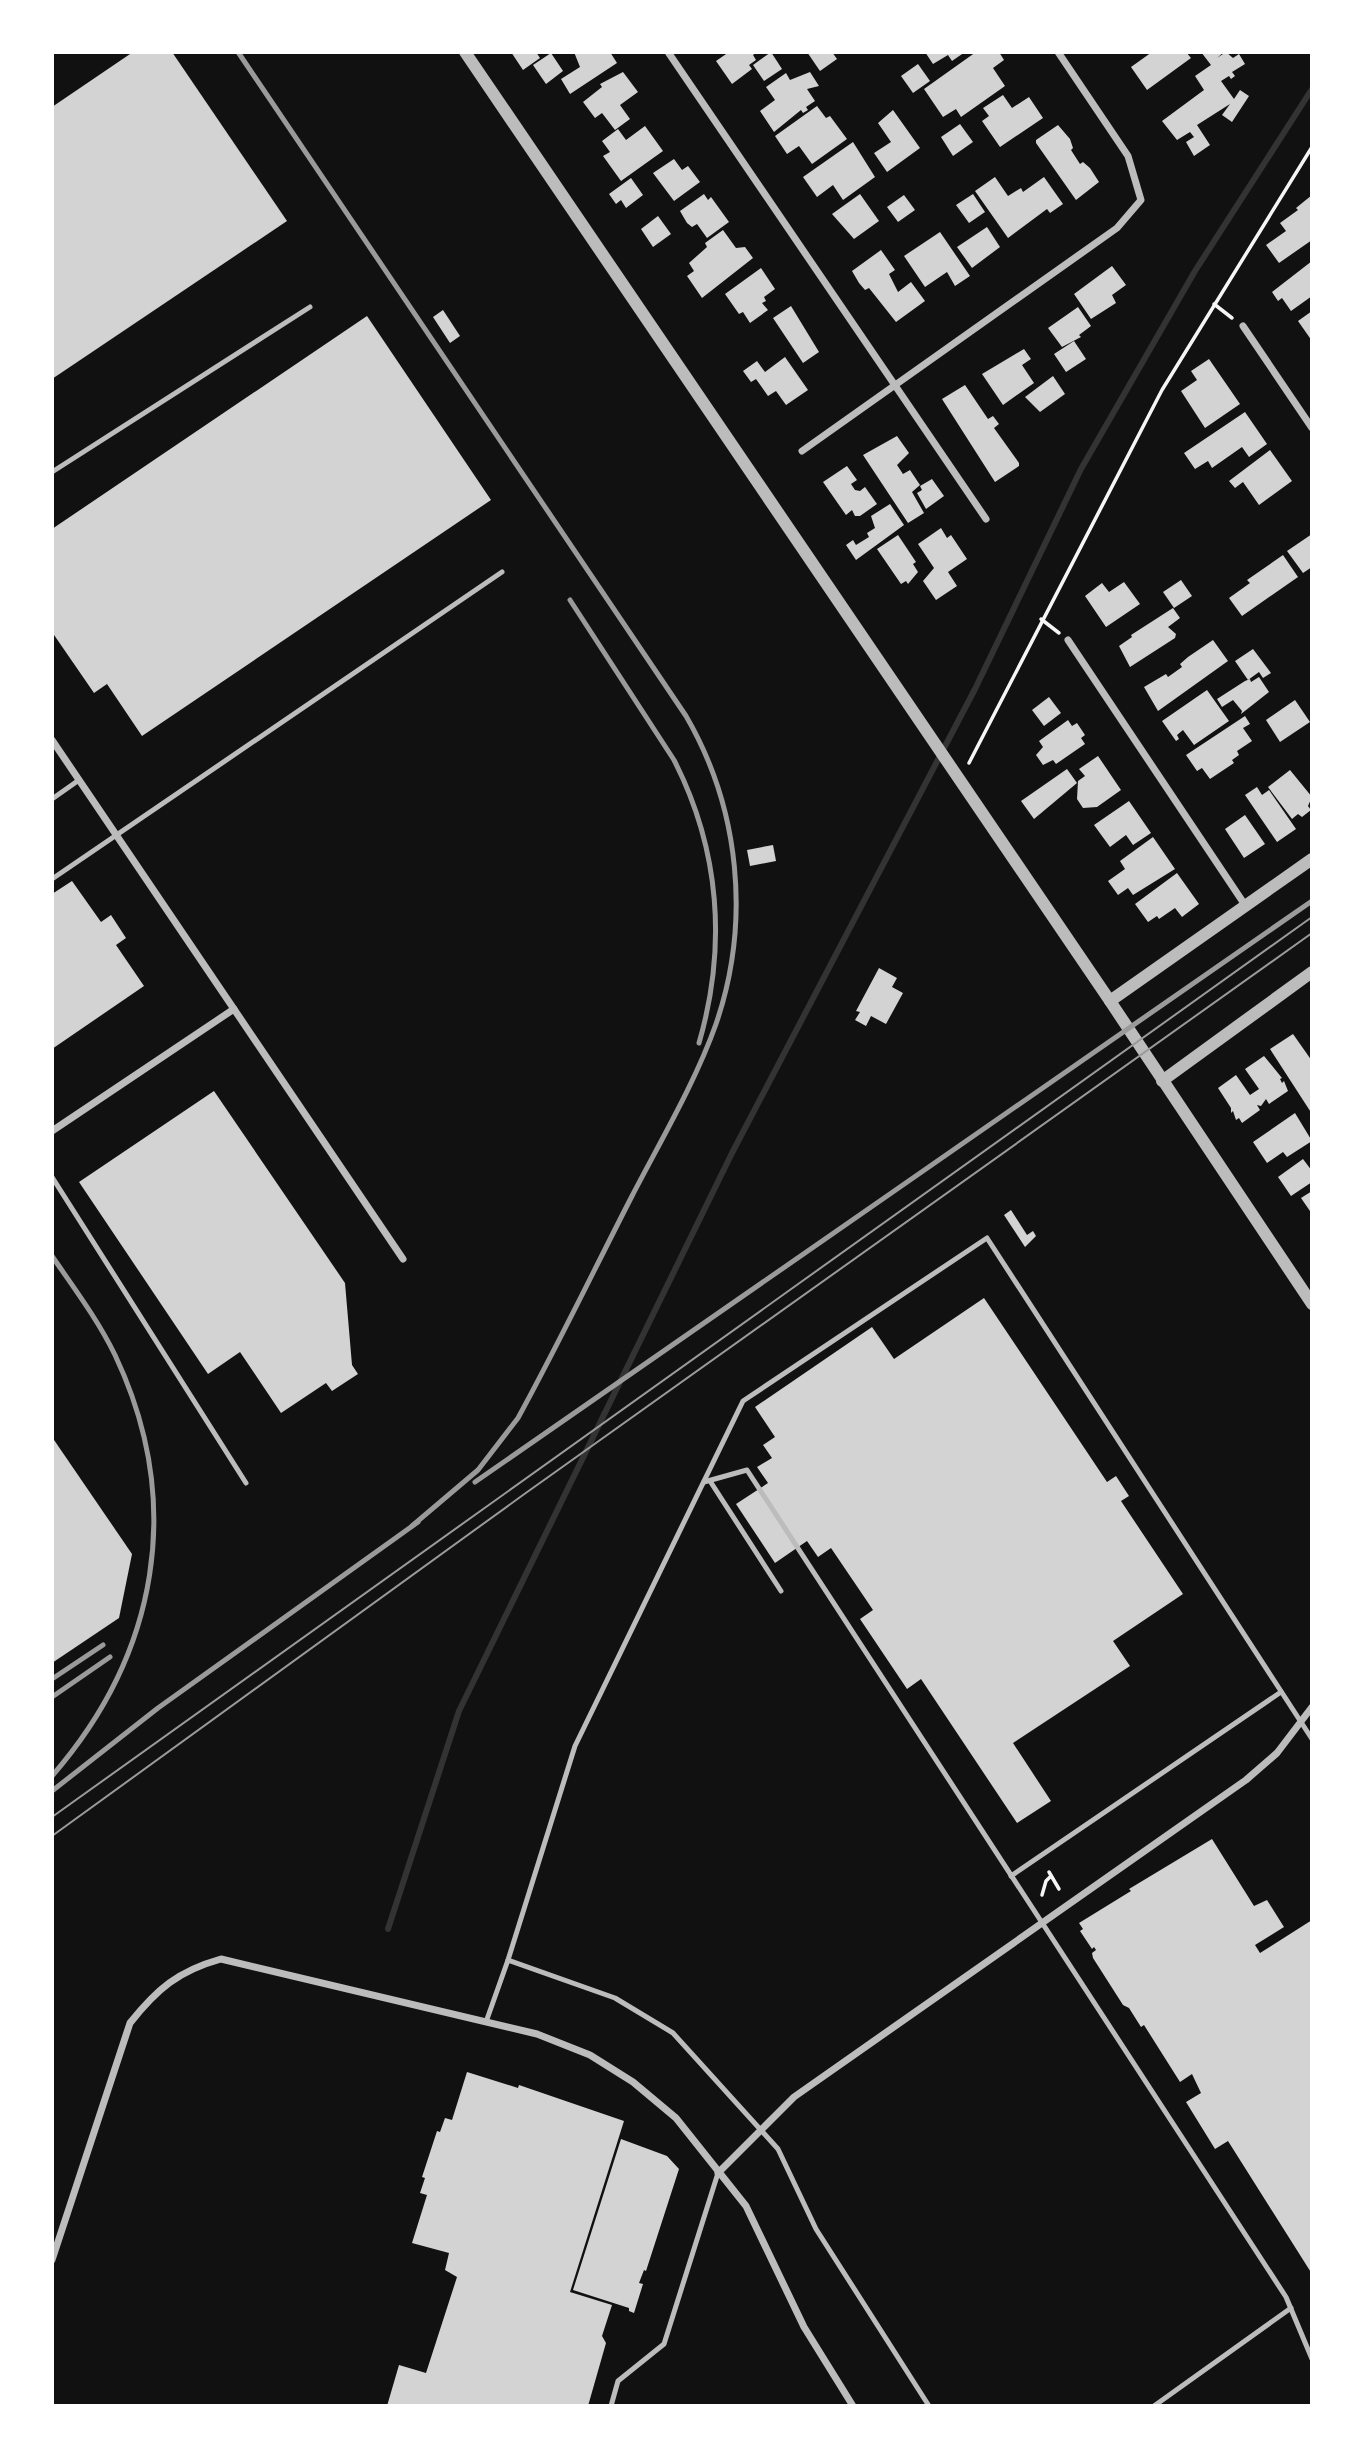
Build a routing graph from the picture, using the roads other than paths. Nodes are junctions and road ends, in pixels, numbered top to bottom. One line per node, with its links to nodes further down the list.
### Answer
1 (465, 52): 21 (street)
2 (668, 52): 6 (street)
3 (1058, 52): 6 (street)
4 (310, 307): 9 (lane)
5 (1243, 326): 7 (street)
6 (893, 385): 8 (street); 10 (street)
7 (1311, 428)
8 (802, 451)
9 (52, 472)
10 (986, 519)
11 (502, 572): 16 (lane)
12 (1068, 640): 19 (street)
13 (52, 740): 14 (street)
14 (79, 780): 15 (lane); 16 (street)
15 (52, 799)
16 (116, 834): 18 (lane); 22 (street)
17 (1311, 859): 19 (street)
18 (52, 879)
19 (1245, 905): 21 (street)
20 (1311, 973): 23 (street)
21 (1110, 1001): 23 (street)
22 (234, 1009): 24 (street); 26 (street)
23 (1162, 1081): 27 (street)
24 (52, 1131)
25 (52, 1177): 29 (lane)
26 (403, 1259)
27 (1311, 1304)
28 (706, 1482): 30 (lane); 31 (lane); 35 (lane); 37 (lane)
29 (246, 1483)
30 (781, 1591)
31 (1281, 1692): 33 (lane); 35 (lane)
32 (1311, 1707): 33 (street)
33 (1301, 1722): 34 (lane); 36 (street)
34 (1311, 1739)
35 (1011, 1876): 36 (lane)
36 (1041, 1923): 39 (street); 42 (lane)
37 (508, 1960): 38 (lane); 39 (lane)
38 (486, 2022): 40 (street); 41 (street)
39 (761, 2128): 40 (street); 46 (lane)
40 (718, 2173): 44 (lane); 45 (street)
41 (52, 2260)
42 (1291, 2308): 43 (lane); 47 (lane)
43 (1311, 2359)
44 (611, 2406)
45 (853, 2406)
46 (929, 2406)
47 (1154, 2406)

